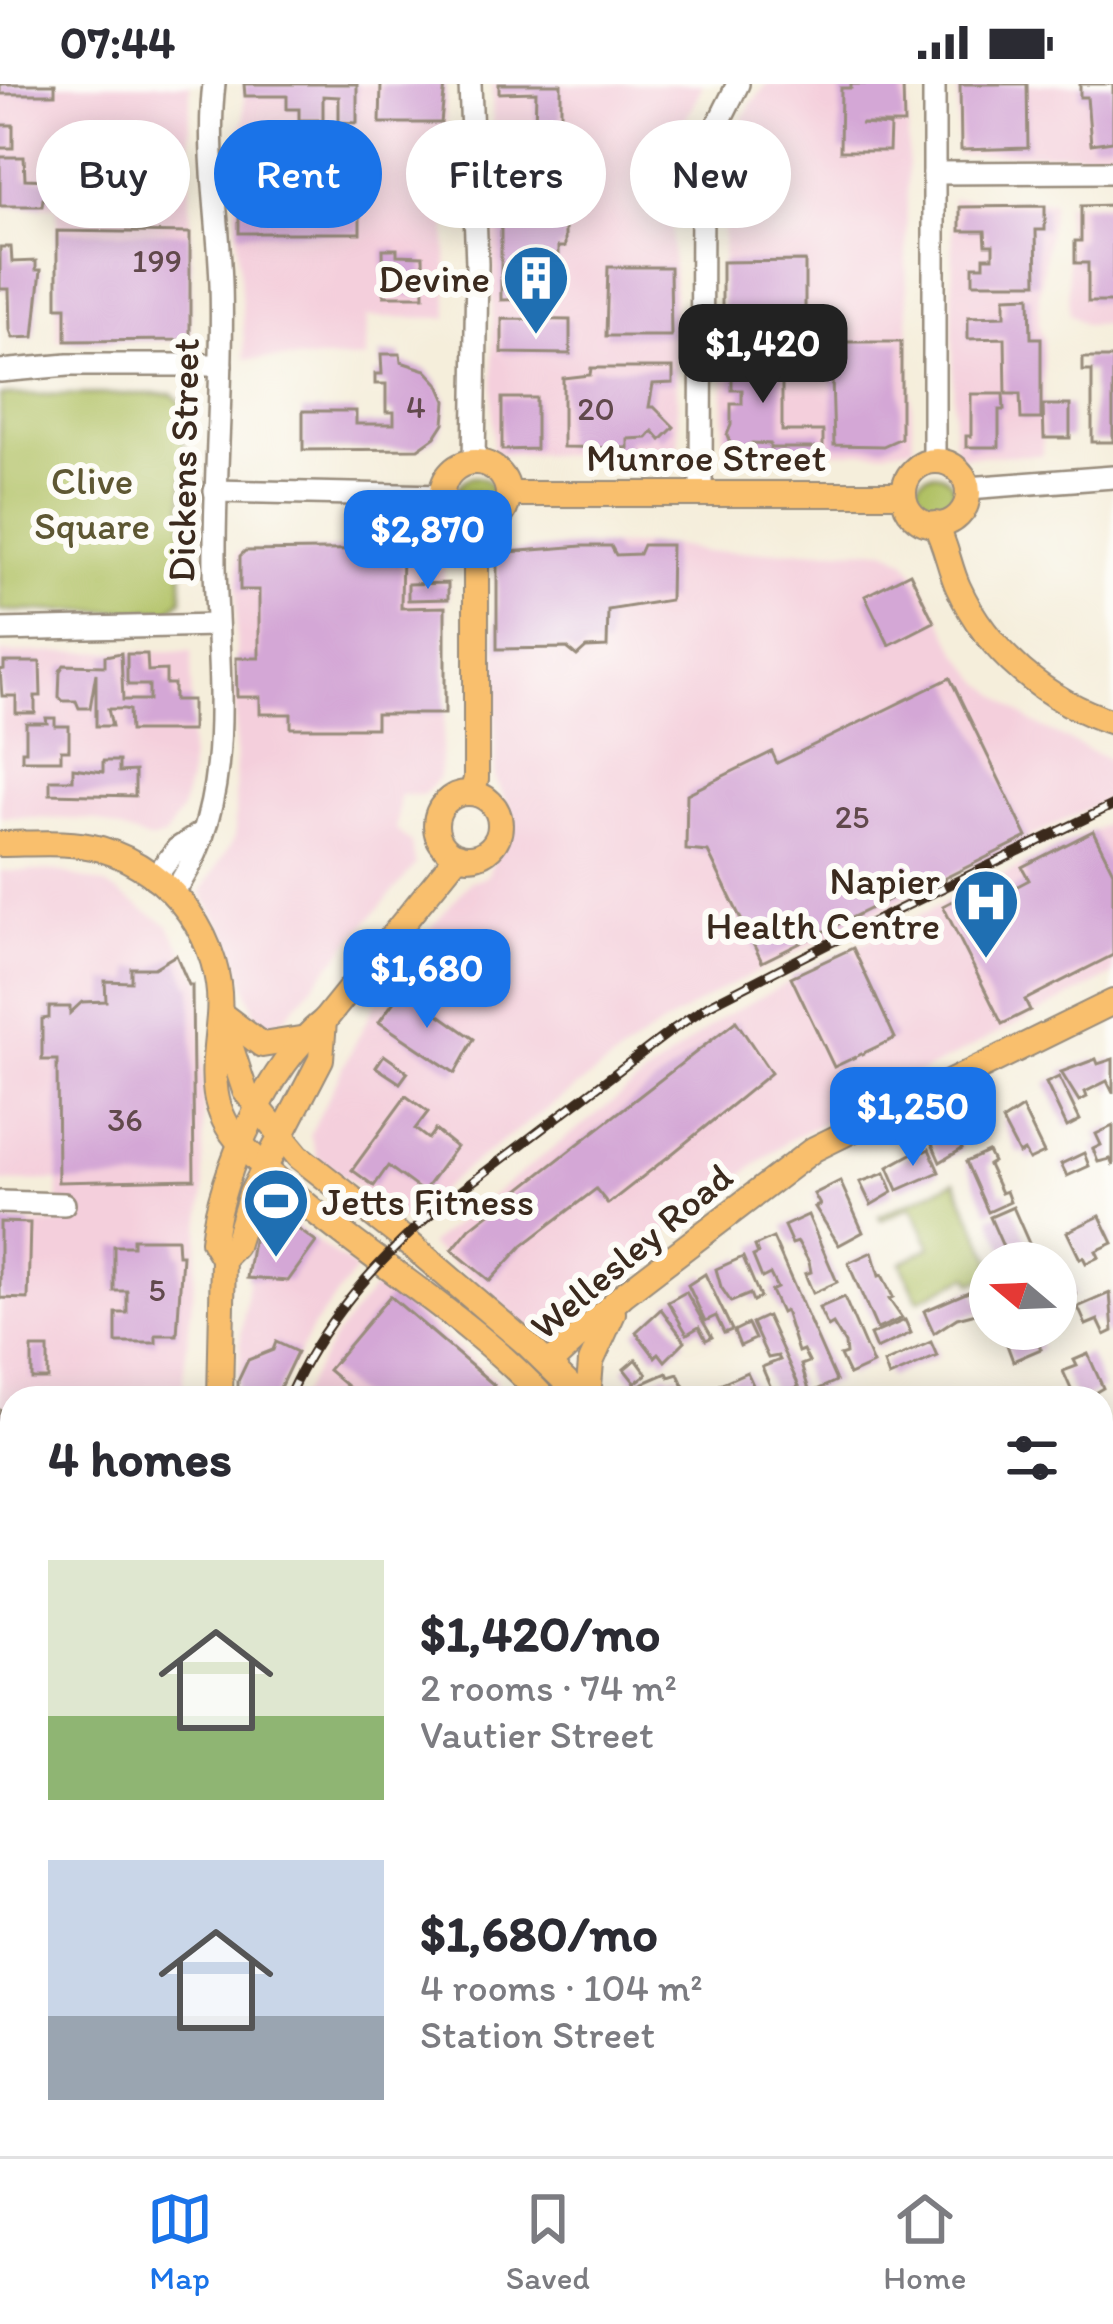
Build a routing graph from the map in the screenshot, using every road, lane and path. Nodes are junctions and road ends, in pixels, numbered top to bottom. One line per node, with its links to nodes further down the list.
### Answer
1 (214, 84): 7 (street, Dickens Street)
2 (470, 84): 10 (street)
3 (738, 84): 15 (street)
4 (934, 84): 6 (street)
5 (1113, 172): 6 (street)
6 (934, 173): 9 (street)
7 (221, 365): 8 (street); 13 (street, Dickens Street)
8 (0, 371)
9 (934, 461): 12 (main road); 16 (main road)
10 (474, 462): 14 (main road); 17 (main road)
11 (1113, 477): 12 (street)
12 (968, 488): 18 (main road)
13 (215, 491): 17 (street); 20 (street, Dickens Street)
14 (508, 494): 15 (main road, Munroe Street); 19 (main road)
15 (700, 494): 16 (main road, Munroe Street)
16 (904, 494): 18 (main road)
17 (442, 496): 19 (main road)
18 (935, 524): 22 (main road)
19 (476, 528): 23 (main road)
20 (216, 625): 21 (street); 26 (street, Dickens Street)
21 (0, 630)
22 (1113, 722)
23 (472, 793): 25 (main road); 25 (main road)
24 (0, 844): 26 (main road)
25 (458, 855): 29 (main road)
26 (164, 885): 28 (main road)
27 (1113, 1002): 38 (main road, Wellesley Road)
28 (220, 1012): 30 (main road); 31 (main road); 33 (main road)
29 (324, 1021): 30 (main road); 32 (main road)
30 (300, 1039): 31 (main road)
31 (259, 1109): 32 (main road); 33 (main road)
32 (280, 1136): 34 (main road); 39 (main road)
33 (242, 1145): 34 (main road); 37 (main road)
34 (264, 1167): 37 (main road); 40 (main road)
35 (0, 1202): 36 (street)
36 (64, 1204)
37 (223, 1258): 42 (main road)
38 (622, 1295): 41 (main road, Wellesley Road); 46 (main road)
39 (481, 1305): 40 (main road); 41 (main road)
40 (463, 1326): 43 (main road)
41 (549, 1364): 44 (street, Wellesley Road); 45 (main road)
42 (220, 1386)
43 (525, 1386)
44 (537, 1386)
45 (567, 1386)
46 (589, 1386)

